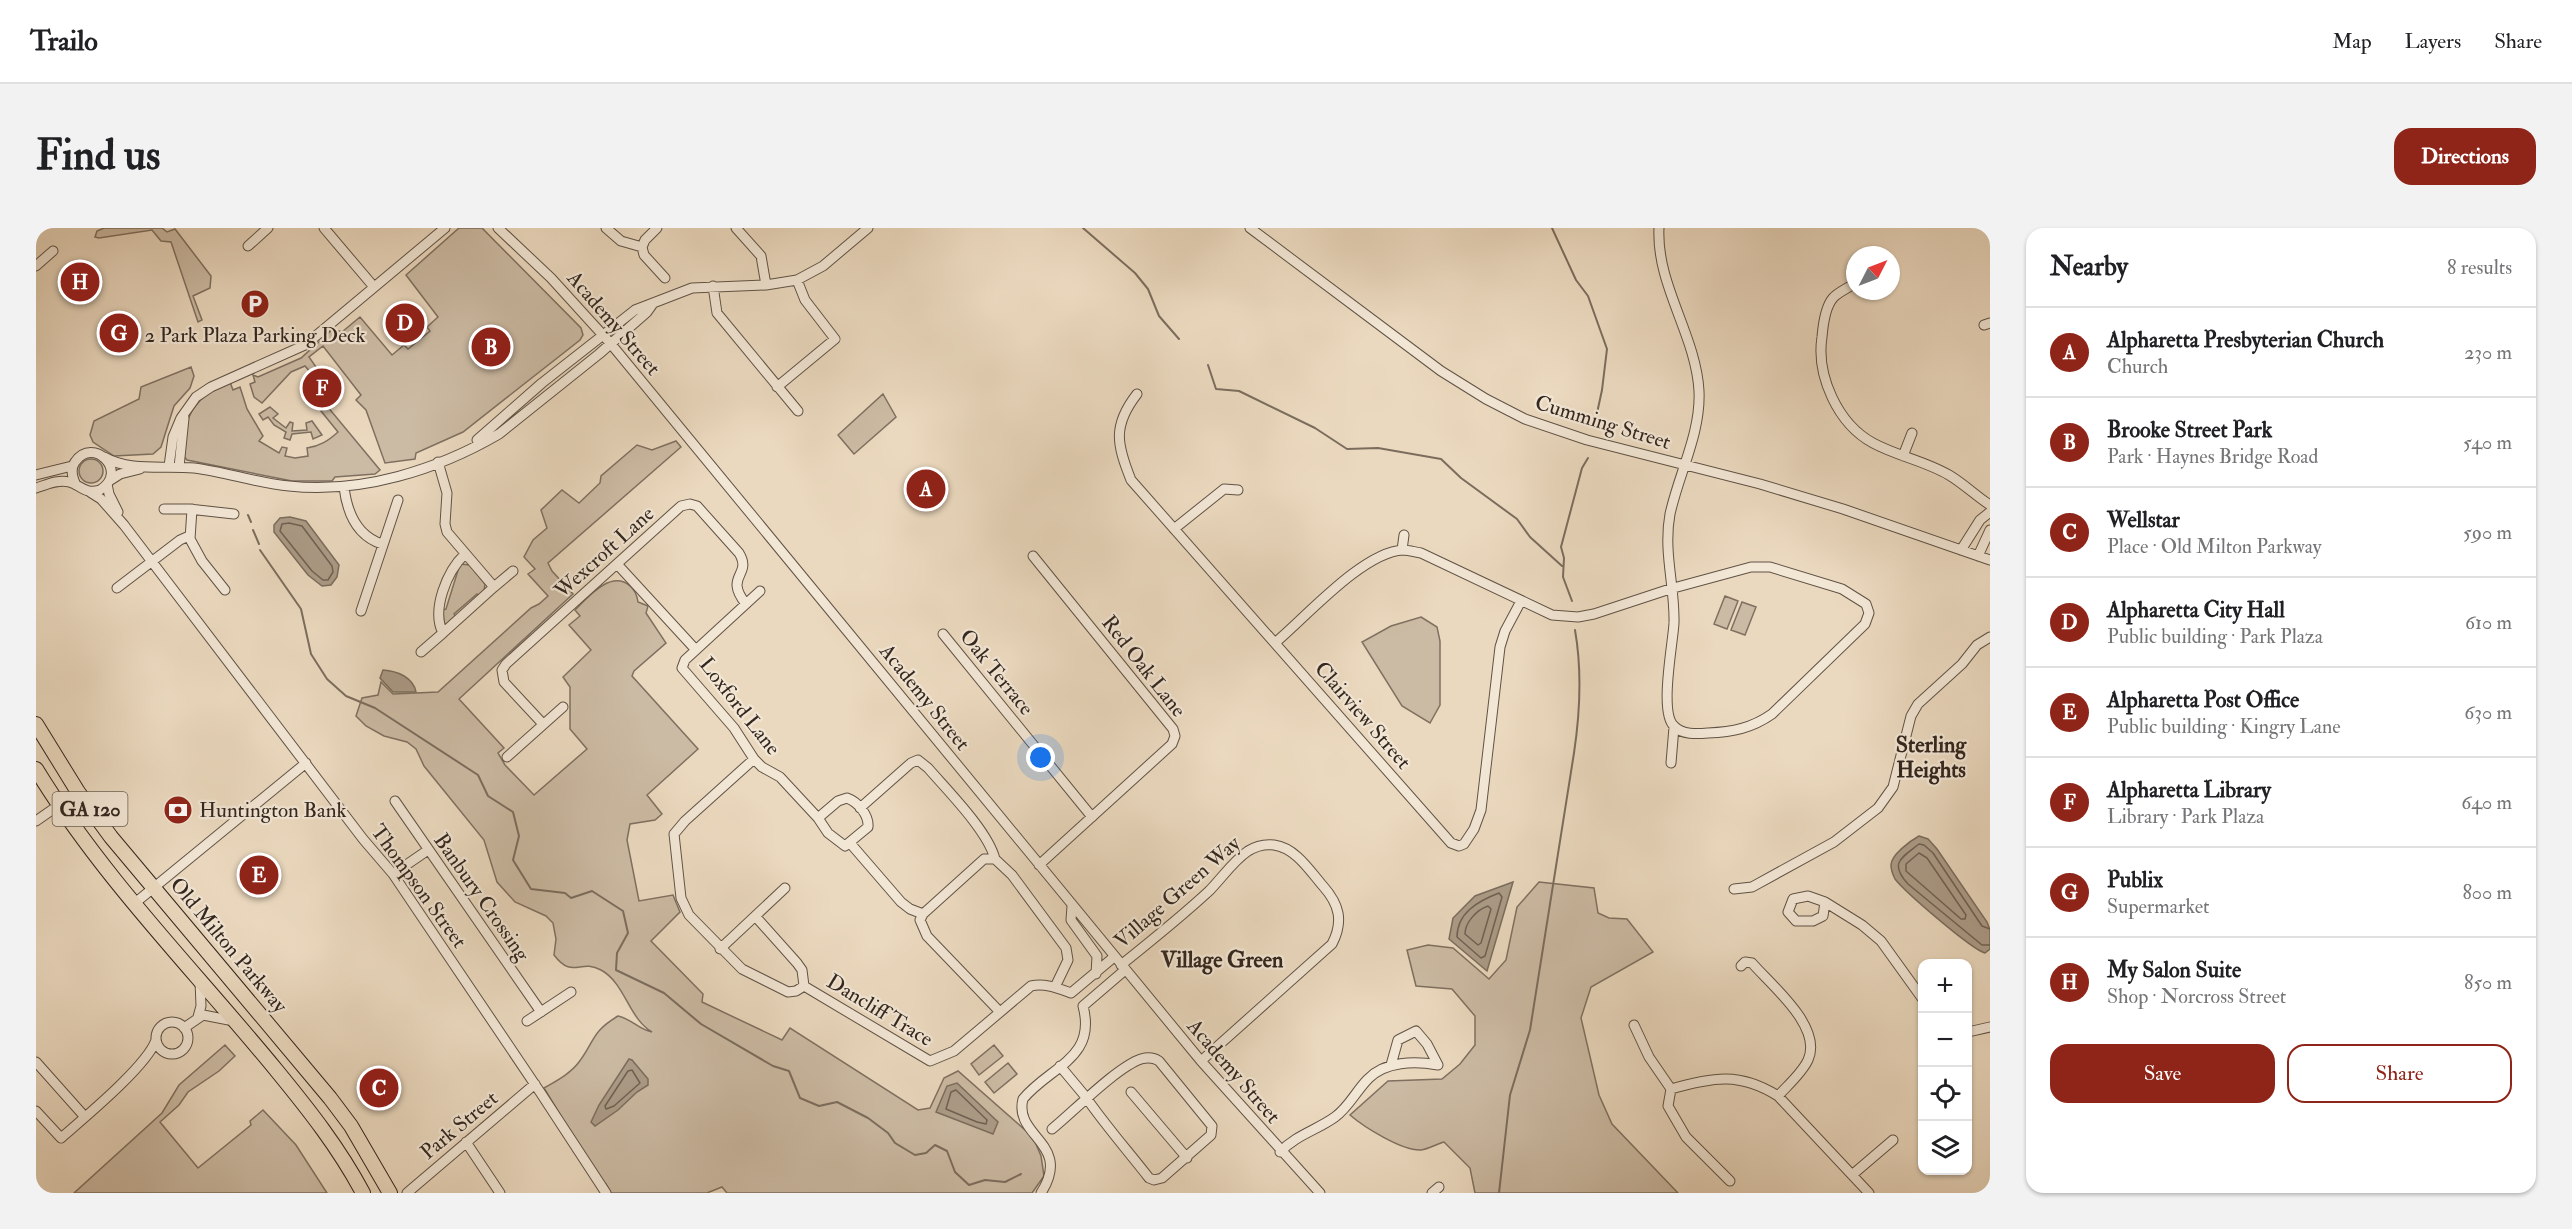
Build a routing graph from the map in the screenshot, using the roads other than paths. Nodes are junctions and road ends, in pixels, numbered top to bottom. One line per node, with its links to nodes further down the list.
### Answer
1 (268, 228): 11 (street)
2 (324, 228): 19 (street)
3 (445, 228): 19 (street)
4 (498, 228): 22 (street, Academy Street)
5 (606, 228): 12 (street)
6 (657, 228): 12 (street)
7 (736, 228): 17 (street)
8 (868, 228): 16 (street)
9 (1250, 228): 33 (street, Cumming Street)
10 (1659, 228): 33 (street)
11 (248, 246)
12 (642, 247): 15 (street)
13 (53, 251): 14 (street)
14 (36, 266)
15 (665, 278)
16 (796, 280): 17 (street); 24 (street)
17 (766, 285): 18 (street)
18 (713, 286): 21 (street); 24 (street)
19 (374, 287): 26 (street)
20 (1846, 289): 30 (street)
21 (652, 305): 22 (street); 23 (street)
22 (603, 335): 23 (street, Academy Street); 29 (street)
23 (611, 344): 29 (street); 98 (street, Academy Street)
24 (777, 387): 27 (street)
25 (1137, 394): 52 (street, Clairview Street)
26 (185, 411): 36 (street); 37 (street)
27 (798, 411)
28 (1912, 433): 30 (street)
29 (461, 452): 32 (street)
30 (1903, 456): 46 (street)
31 (105, 457): 34 (street); 35 (street); 39 (street)
32 (438, 462): 41 (street); 59 (street)
33 (1684, 465): 58 (street, Cumming Street); 68 (street)
34 (72, 466): 38 (street); 40 (street)
35 (154, 466): 36 (street); 39 (street)
36 (169, 466): 37 (street)
37 (179, 467): 41 (street)
38 (36, 475)
39 (108, 483): 44 (street); 51 (street, Thompson Street)
40 (76, 485): 42 (street); 44 (street)
41 (344, 487): 56 (street)
42 (36, 488)
43 (1238, 490): 52 (street)
44 (90, 492): 51 (street, Thompson Street)
45 (398, 500): 56 (street)
46 (1990, 505)
47 (164, 509): 48 (street)
48 (192, 509): 50 (street); 55 (street)
49 (1990, 512): 58 (street)
50 (234, 514)
51 (124, 525): 63 (street, Thompson Street)
52 (1174, 529): 77 (street, Clairview Street)
53 (1990, 530): 61 (street)
54 (1404, 535): 57 (street)
55 (189, 537): 63 (street); 69 (street)
56 (382, 544): 73 (street)
57 (1402, 550): 71 (street); 77 (street)
58 (1961, 550): 61 (street, Cumming Street)
59 (465, 554): 66 (street); 74 (street)
60 (1034, 556): 92 (street, Red Oak Lane)
61 (1978, 556): 62 (street, Cumming Street)
62 (1990, 560)
63 (152, 561): 67 (street); 86 (street, Thompson Street)
64 (617, 564): 72 (street, Wexcroft Lane); 78 (street); 82 (street, Wexcroft Lane)
65 (513, 571): 66 (street)
66 (494, 587): 74 (street)
67 (117, 588)
68 (1670, 589): 71 (street); 83 (street); 83 (street)
69 (225, 590)
70 (760, 591): 72 (street, Loxford Lane)
71 (1521, 601): 77 (street, Clairview Street)
72 (746, 604): 78 (street, Loxford Lane)
73 (361, 611)
74 (443, 633): 79 (street)
75 (943, 634): 92 (street, Oak Terrace)
76 (1990, 637): 102 (street)
77 (1276, 642)
78 (696, 650): 85 (street, Loxford Lane)
79 (421, 652)
80 (563, 707): 82 (street)
81 (36, 724): 100 (highway, Old Milton Parkway / GA 120)
82 (543, 724): 84 (street)
83 (1674, 727): 87 (street)
84 (507, 757)
85 (754, 759): 93 (street, Loxford Lane); 108 (street, Dancliff Trace)
86 (306, 763): 99 (street, Thompson Street); 100 (street)
87 (1671, 763)
88 (36, 769): 90 (highway, Old Milton Parkway / GA 120)
89 (395, 801): 96 (street, Banbury Crossing)
90 (59, 805): 94 (street); 104 (highway, Old Milton Parkway / GA 120)
91 (860, 808): 93 (street); 95 (street); 97 (street)
92 (1092, 817): 98 (street, Red Oak Lane)
93 (818, 818): 95 (street, Loxford Lane)
94 (36, 821)
95 (850, 843): 106 (street, Loxford Lane)
96 (428, 850): 99 (street); 119 (street, Banbury Crossing)
97 (995, 859): 106 (street); 115 (street)
98 (1039, 866): 105 (street, Academy Street)
99 (393, 874): 136 (street, Thompson Street)
100 (153, 888): 104 (street); 151 (highway, Old Milton Parkway / GA 120)
101 (784, 888): 107 (street)
102 (1734, 889)
103 (1825, 902): 116 (street)
104 (135, 903): 113 (highway, Old Milton Parkway / GA 120)
105 (1072, 906): 109 (street, Academy Street); 112 (street)
106 (923, 914): 118 (street)
107 (755, 916): 108 (street); 114 (street, Dancliff Trace)
108 (720, 949): 114 (street, Dancliff Trace)
109 (1114, 957): 111 (street, Academy Street); 112 (street, Dancliff Trace)
110 (1741, 966): 128 (street)
111 (1123, 968): 131 (street, Academy Street); 131 (street, Village Green Way); 135 (street)
112 (1096, 974): 115 (street, Dancliff Trace)
113 (200, 981): 120 (street); 122 (highway, Old Milton Parkway / GA 120)
114 (804, 986): 118 (street, Dancliff Trace)
115 (1055, 987): 118 (street, Dancliff Trace)
116 (1918, 991)
117 (571, 992): 119 (street)
118 (999, 1011)
119 (541, 1012): 121 (street)
120 (198, 1017): 122 (street); 125 (street)
121 (527, 1021)
122 (236, 1022): 150 (highway, Old Milton Parkway / GA 120)
123 (1634, 1025): 137 (street)
124 (1990, 1027): 126 (street)
125 (184, 1028): 127 (street); 129 (street)
126 (1972, 1031)
127 (156, 1040): 129 (street); 134 (street)
128 (1811, 1049): 130 (street); 139 (street)
129 (164, 1052): 134 (street)
130 (1822, 1052)
131 (1200, 1061): 146 (street, Academy Street)
132 (36, 1062): 142 (street)
133 (1391, 1065): 133 (street); 146 (street)
134 (137, 1066): 142 (street)
135 (1060, 1066): 140 (street); 155 (street)
136 (535, 1084): 145 (street, Park Street); 154 (street, Thompson Street)
137 (1671, 1089): 139 (street); 149 (street)
138 (1131, 1092): 147 (street)
139 (1778, 1096): 148 (street)
140 (1087, 1100): 143 (street); 147 (street); 147 (street)
141 (36, 1111): 142 (street)
142 (85, 1117)
143 (1052, 1130)
144 (1893, 1140): 148 (street)
145 (466, 1142): 152 (street, Park Street); 153 (street)
146 (1280, 1152): 156 (street, Academy Street)
147 (1186, 1158)
148 (1852, 1174): 157 (street)
149 (1730, 1181)
150 (363, 1193)
151 (390, 1193)
152 (407, 1193)
153 (500, 1193)
154 (606, 1193)
155 (1041, 1193)
156 (1320, 1193)
157 (1869, 1193)

